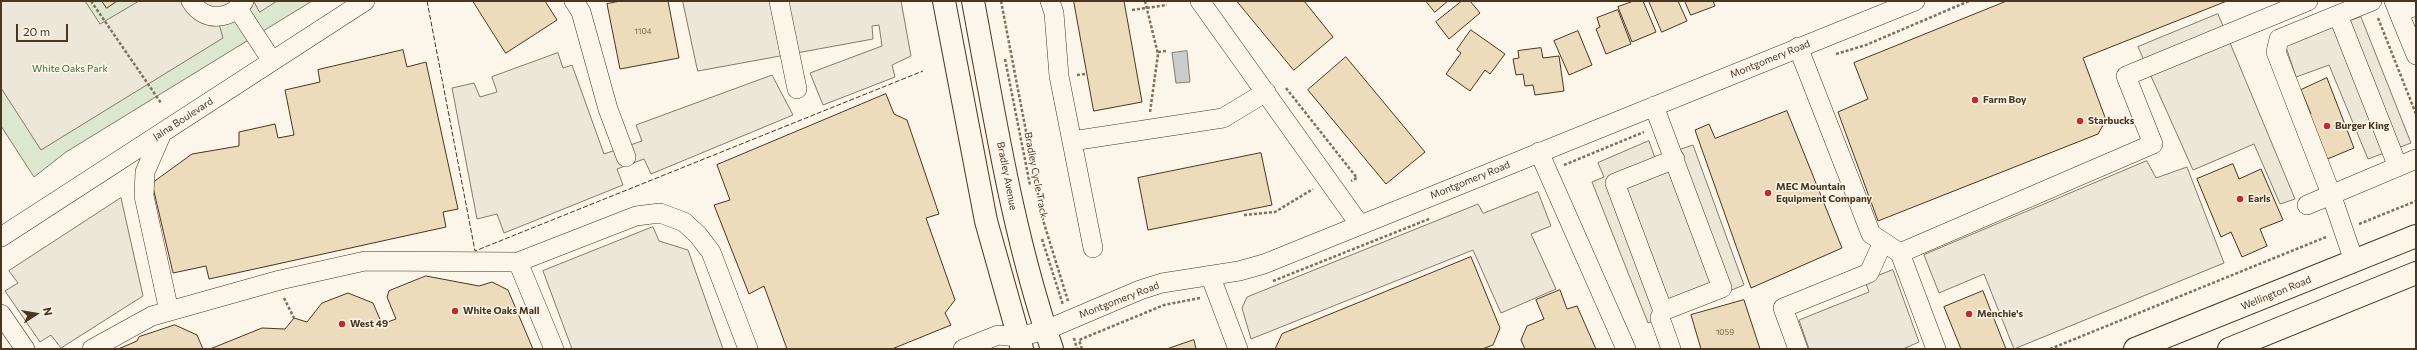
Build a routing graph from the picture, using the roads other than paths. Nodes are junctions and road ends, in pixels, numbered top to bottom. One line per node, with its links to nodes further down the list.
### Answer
1 (191, 1): 12 (street)
2 (365, 1): 17 (street, Jalna Boulevard)
3 (574, 1): 24 (street)
4 (778, 1): 18 (street)
5 (944, 1): 44 (main road)
6 (973, 1): 43 (main road, Bradley Avenue)
7 (1050, 1): 22 (street)
8 (1200, 1): 19 (street)
9 (1916, 1): 15 (street, Montgomery Road)
10 (2308, 1): 35 (street)
11 (2371, 1): 14 (street)
12 (241, 5): 17 (street)
13 (2403, 6): 16 (street)
14 (2338, 15): 27 (street); 28 (street)
15 (1798, 47): 20 (street, Montgomery Road); 33 (street)
16 (2416, 55)
17 (272, 62): 21 (street, Jalna Boulevard)
18 (797, 89)
19 (1266, 92): 22 (street); 30 (street)
20 (1654, 106): 23 (street, Montgomery Road); 25 (street)
21 (162, 133): 32 (street, Jalna Boulevard); 40 (street)
22 (1072, 141): 34 (street)
23 (1539, 152): 30 (street, Montgomery Road); 51 (street)
24 (626, 157)
25 (1675, 159): 41 (street); 41 (street)
26 (2416, 159): 27 (street)
27 (2398, 167): 28 (street)
28 (2331, 194): 29 (street); 36 (street)
29 (2307, 205)
30 (1360, 225): 39 (street, Montgomery Road)
31 (2416, 236): 36 (main road, Wellington Road)
32 (1, 237)
33 (1883, 242): 35 (street); 53 (street)
34 (1093, 248)
35 (1900, 253): 54 (street)
36 (2354, 261): 55 (main road, Wellington Road)
37 (518, 262): 40 (street); 47 (street); 48 (street)
38 (2416, 273): 56 (main road)
39 (1210, 275): 43 (street, Montgomery Road); 50 (street)
40 (169, 311): 46 (street)
41 (1663, 311): 52 (street)
42 (1, 314): 45 (street)
43 (1049, 339): 44 (street, Montgomery Road)
44 (1015, 345): 49 (street, Montgomery Road)
45 (25, 349)
46 (92, 349)
47 (554, 349)
48 (748, 349)
49 (963, 349)
50 (1238, 349)
51 (1626, 349)
52 (1671, 349)
53 (1798, 349)
54 (1936, 349)
55 (2135, 349)
56 (2229, 349)

